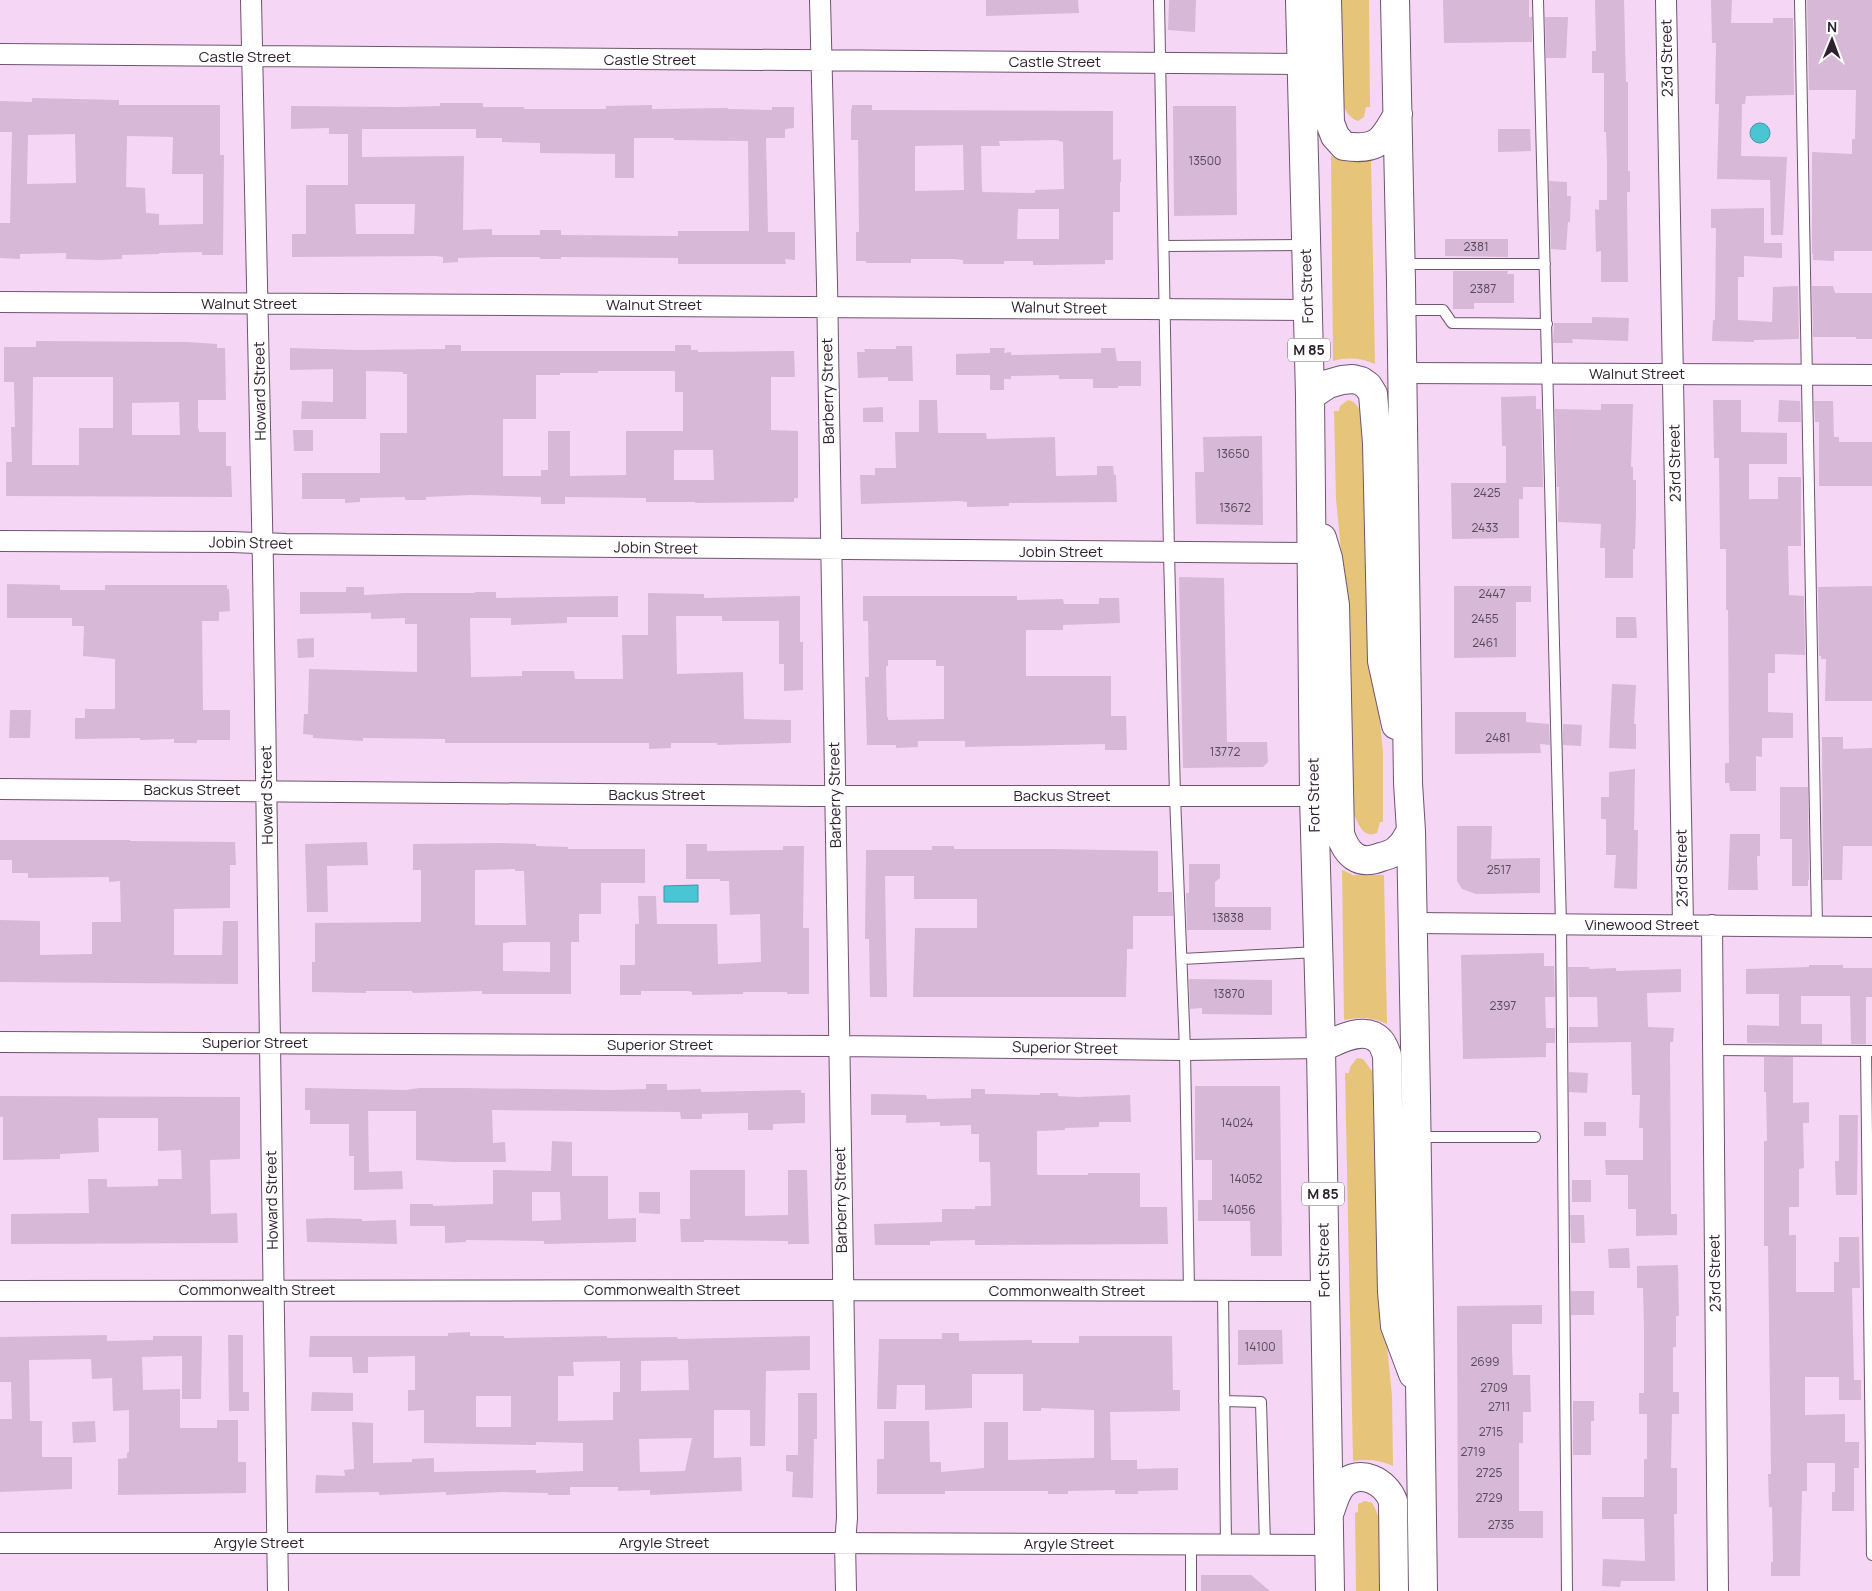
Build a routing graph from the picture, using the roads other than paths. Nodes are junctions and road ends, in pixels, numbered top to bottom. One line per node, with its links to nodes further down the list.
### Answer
1 (251, 0): 11 (street, Howard Street)
2 (820, 0): 12 (street, Barberry Street)
3 (1159, 0): 13 (lane)
4 (1300, 0): 14 (main road, Fort Street / M 85)
5 (1327, 0): 15 (main road)
6 (1538, 0): 19 (lane)
7 (1666, 0): 29 (street, 23rd Street)
8 (1800, 0): 30 (lane)
9 (1394, 3): 15 (main road)
10 (0, 54): 11 (street, Castle Street)
11 (252, 57): 12 (street, Castle Street); 21 (street, Howard Street)
12 (821, 61): 13 (street, Castle Street); 22 (street, Barberry Street)
13 (1160, 63): 14 (street, Castle Street); 17 (lane)
14 (1300, 64): 16 (main road, Fort Street / M 85)
15 (1398, 114): 18 (main road)
16 (1306, 245): 17 (lane); 24 (main road, Fort Street / M 85)
17 (1164, 246): 23 (lane)
18 (1401, 264): 19 (lane); 25 (main road)
19 (1545, 264): 26 (lane)
20 (0, 302): 21 (street, Walnut Street)
21 (258, 304): 22 (street, Walnut Street); 35 (street, Howard Street)
22 (826, 306): 23 (street, Walnut Street); 36 (street, Barberry Street)
23 (1165, 310): 24 (street, Walnut Street); 37 (lane)
24 (1308, 310): 32 (main road, Fort Street / M 85)
25 (1402, 310): 26 (lane); 27 (main road)
26 (1547, 324): 28 (lane)
27 (1402, 373): 28 (street, Walnut Street); 39 (main road)
28 (1548, 373): 29 (street, Walnut Street); 47 (lane)
29 (1673, 374): 30 (street, Walnut Street); 48 (street, 23rd Street)
30 (1806, 375): 31 (street, Walnut Street); 50 (lane)
31 (1872, 375)
32 (1310, 396): 33 (main road, Fort Street / M 85); 39 (main road)
33 (1310, 495): 38 (main road, Fort Street / M 85); 45 (main road)
34 (0, 541): 35 (street, Jobin Street)
35 (263, 544): 36 (street, Jobin Street); 41 (street, Howard Street)
36 (831, 550): 37 (street, Jobin Street); 42 (street, Barberry Street)
37 (1169, 553): 38 (street, Jobin Street); 43 (lane)
38 (1311, 553): 44 (main road, Fort Street / M 85)
39 (1408, 783): 45 (main road)
40 (0, 789): 41 (street, Backus Street)
41 (266, 791): 42 (street, Backus Street); 55 (street, Howard Street)
42 (835, 796): 43 (street, Backus Street); 56 (street, Barberry Street)
43 (1175, 796): 44 (street, Backus Street); 53 (lane)
44 (1314, 796): 52 (main road, Fort Street / M 85)
45 (1411, 831): 46 (main road)
46 (1413, 923): 47 (street, Vinewood Street); 61 (main road)
47 (1561, 925): 48 (street, Vinewood Street); 86 (lane)
48 (1684, 925): 49 (street, Vinewood Street)
49 (1712, 925): 50 (street, Vinewood Street); 59 (street, 23rd Street)
50 (1817, 926): 51 (street, Vinewood Street)
51 (1872, 927)
52 (1318, 952): 53 (lane); 57 (main road, Fort Street / M 85)
53 (1182, 959): 58 (lane)
54 (0, 1042): 55 (street, Superior Street)
55 (270, 1044): 56 (street, Superior Street); 63 (street, Howard Street)
56 (839, 1046): 58 (street, Superior Street); 64 (street, Barberry Street)
57 (1321, 1048): 58 (street, Superior Street); 68 (main road, Fort Street / M 85); 69 (main road)
58 (1186, 1050): 66 (lane)
59 (1713, 1050): 60 (lane); 87 (street, 23rd Street)
60 (1869, 1051): 79 (lane)
61 (1416, 1137): 62 (lane); 69 (main road)
62 (1535, 1137)
63 (274, 1290): 64 (street, Commonwealth Street); 65 (street, Commonwealth Street); 73 (street, Howard Street)
64 (842, 1290): 66 (street, Commonwealth Street); 74 (street, Barberry Street)
65 (0, 1291)
66 (1189, 1292): 67 (street, Commonwealth Street)
67 (1223, 1292): 68 (street, Commonwealth Street); 70 (lane)
68 (1325, 1292): 71 (main road, Fort Street / M 85)
69 (1420, 1392): 85 (main road)
70 (1224, 1401): 76 (lane); 77 (lane)
71 (1328, 1517): 78 (main road, Fort Street / M 85); 84 (main road)
72 (0, 1543): 73 (street, Argyle Street)
73 (277, 1543): 74 (street, Argyle Street); 80 (street, Howard Street)
74 (845, 1543): 75 (street, Argyle Street); 81 (street, Barberry Street)
75 (1191, 1545): 76 (street, Argyle Street); 82 (lane)
76 (1226, 1545): 77 (street, Argyle Street)
77 (1265, 1545): 78 (street, Argyle Street)
78 (1329, 1545): 83 (main road, Fort Street / M 85)
79 (1872, 1555)
80 (278, 1591)
81 (846, 1591)
82 (1191, 1591)
83 (1330, 1591)
84 (1394, 1591)
85 (1423, 1591)
86 (1567, 1591)
87 (1718, 1591)

